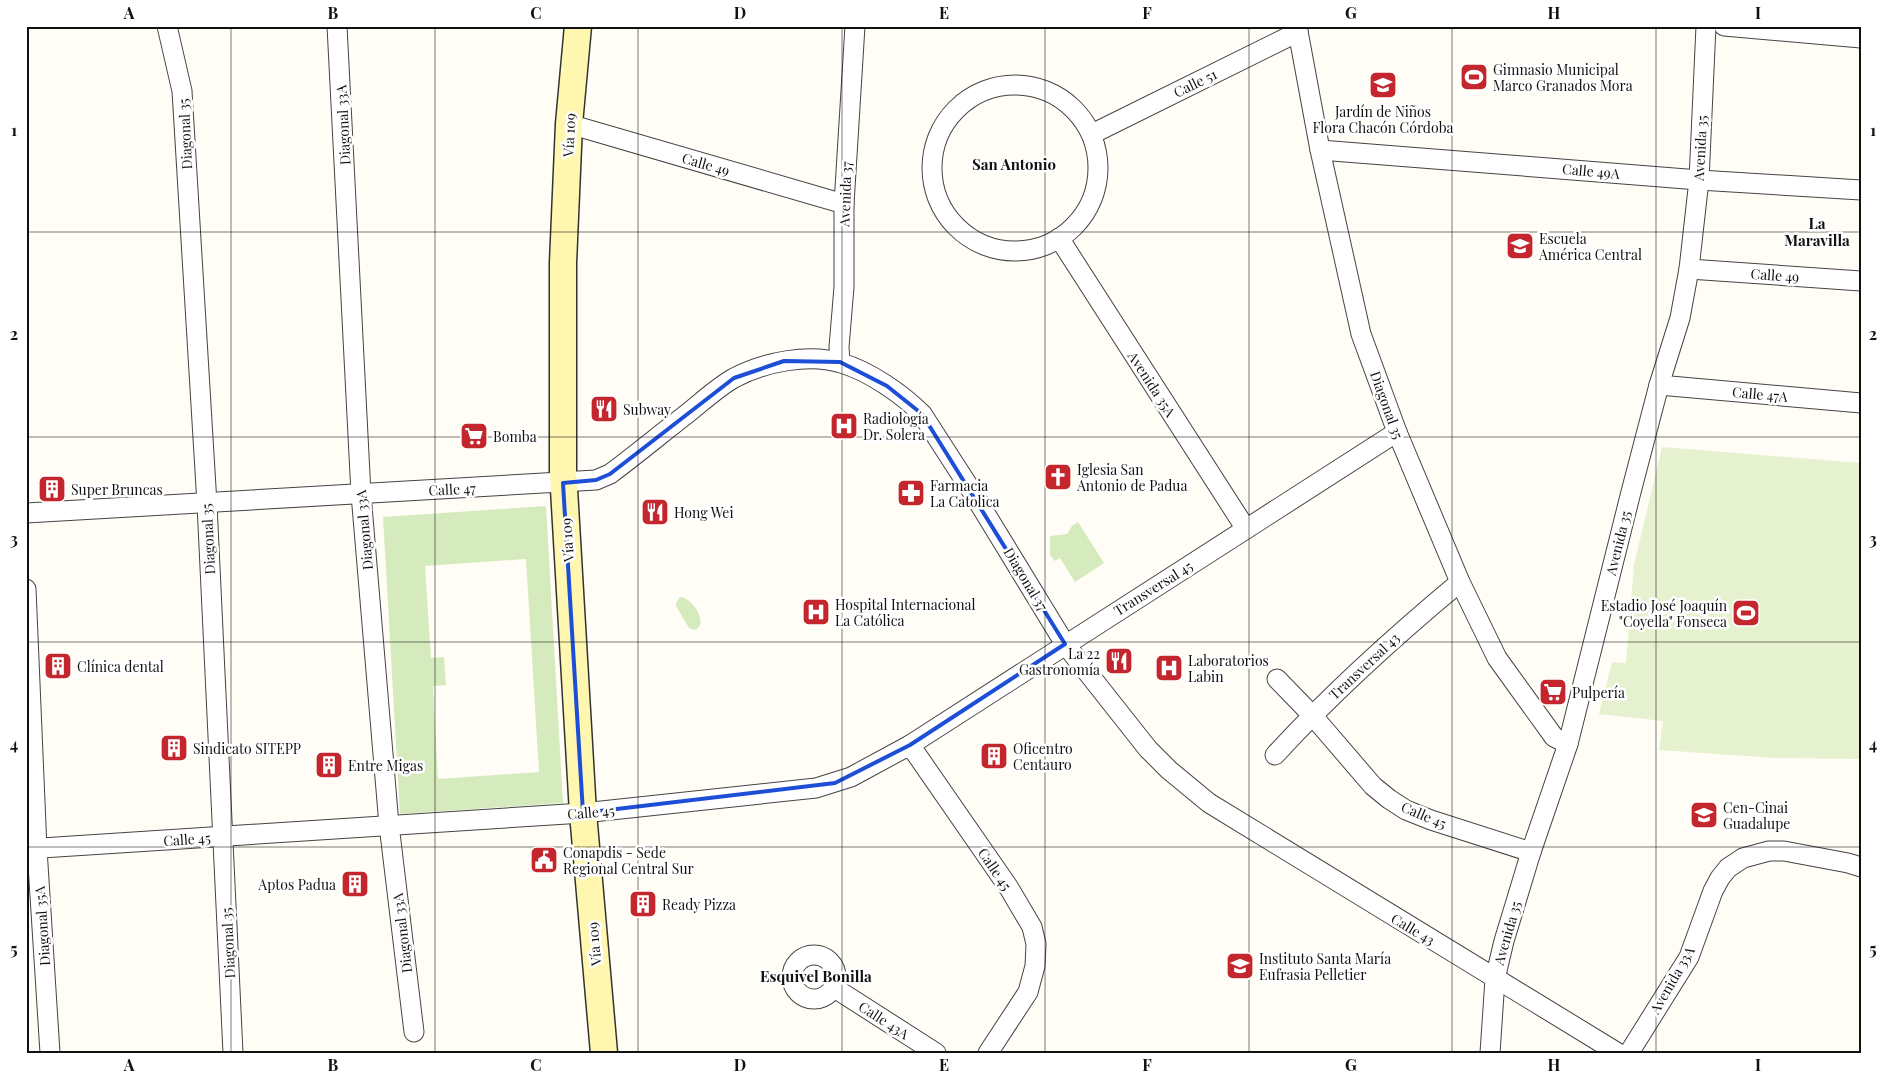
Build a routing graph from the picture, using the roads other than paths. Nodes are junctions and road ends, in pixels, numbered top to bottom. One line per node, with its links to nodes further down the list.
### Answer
1 (167, 26): 25 (street, Diagonal 35)
2 (338, 26): 24 (street, Diagonal 33A)
3 (578, 26): 10 (main road, Vía 109)
4 (855, 26): 15 (street, Avenida 37)
5 (1706, 26): 13 (street, Avenida 35)
6 (1724, 26): 7 (street)
7 (1744, 27): 9 (street)
8 (1298, 29): 11 (street, Calle 51); 12 (street, Diagonal 35)
9 (1861, 38)
10 (569, 124): 15 (street, Calle 49); 23 (main road, Vía 109)
11 (1092, 134): 16 (street); 16 (street)
12 (1320, 150): 13 (street, Calle 49A); 22 (street, Diagonal 35)
13 (1699, 180): 14 (street, Calle 49A); 17 (street, Avenida 35)
14 (1861, 190)
15 (844, 204): 19 (street, Avenida 37)
16 (1059, 238): 27 (street, Avenida 35A)
17 (1689, 269): 18 (street, Calle 49); 20 (street, Avenida 35)
18 (1861, 281)
19 (840, 362): 23 (street, Calle 47); 30 (street, Diagonal 37)
20 (1660, 385): 21 (street, Calle 47A); 33 (street, Avenida 35)
21 (1861, 403)
22 (1397, 432): 27 (street, Transversal 45); 28 (street, Diagonal 35)
23 (563, 483): 24 (street, Calle 47); 37 (main road, Vía 109)
24 (361, 494): 25 (street, Calle 47); 38 (street, Diagonal 33A)
25 (207, 504): 26 (street, Calle 47); 39 (street, Diagonal 35)
26 (26, 513)
27 (1246, 529): 30 (street, Transversal 45)
28 (1460, 582): 32 (street, Transversal 43); 33 (street, Diagonal 35)
29 (26, 588): 40 (street, Diagonal 35A)
30 (1065, 644): 34 (street, Transversal 45); 36 (street, Diagonal 37)
31 (1277, 679): 32 (street, Calle 45)
32 (1312, 715): 35 (street, Transversal 43); 41 (street, Calle 45)
33 (1568, 744): 41 (street, Avenida 35)
34 (910, 745): 37 (street, Calle 45); 50 (street, Calle 45)
35 (1275, 755)
36 (1209, 803): 43 (street, Calle 43)
37 (583, 813): 38 (street, Calle 45); 48 (main road, Vía 109)
38 (389, 825): 39 (street, Calle 45); 45 (street, Diagonal 33A)
39 (222, 837): 40 (street, Calle 45); 47 (street, Diagonal 35)
40 (32, 849): 46 (street, Diagonal 35A)
41 (1531, 852): 43 (street, Avenida 35)
42 (1861, 867): 53 (street, Avenida 33A)
43 (1495, 979): 51 (street, Avenida 35); 52 (street, Calle 43)
44 (833, 987): 49 (street, Calle 43A)
45 (414, 1032)
46 (50, 1053)
47 (233, 1053)
48 (604, 1053)
49 (936, 1053)
50 (988, 1053)
51 (1490, 1053)
52 (1618, 1053)
53 (1629, 1053)

